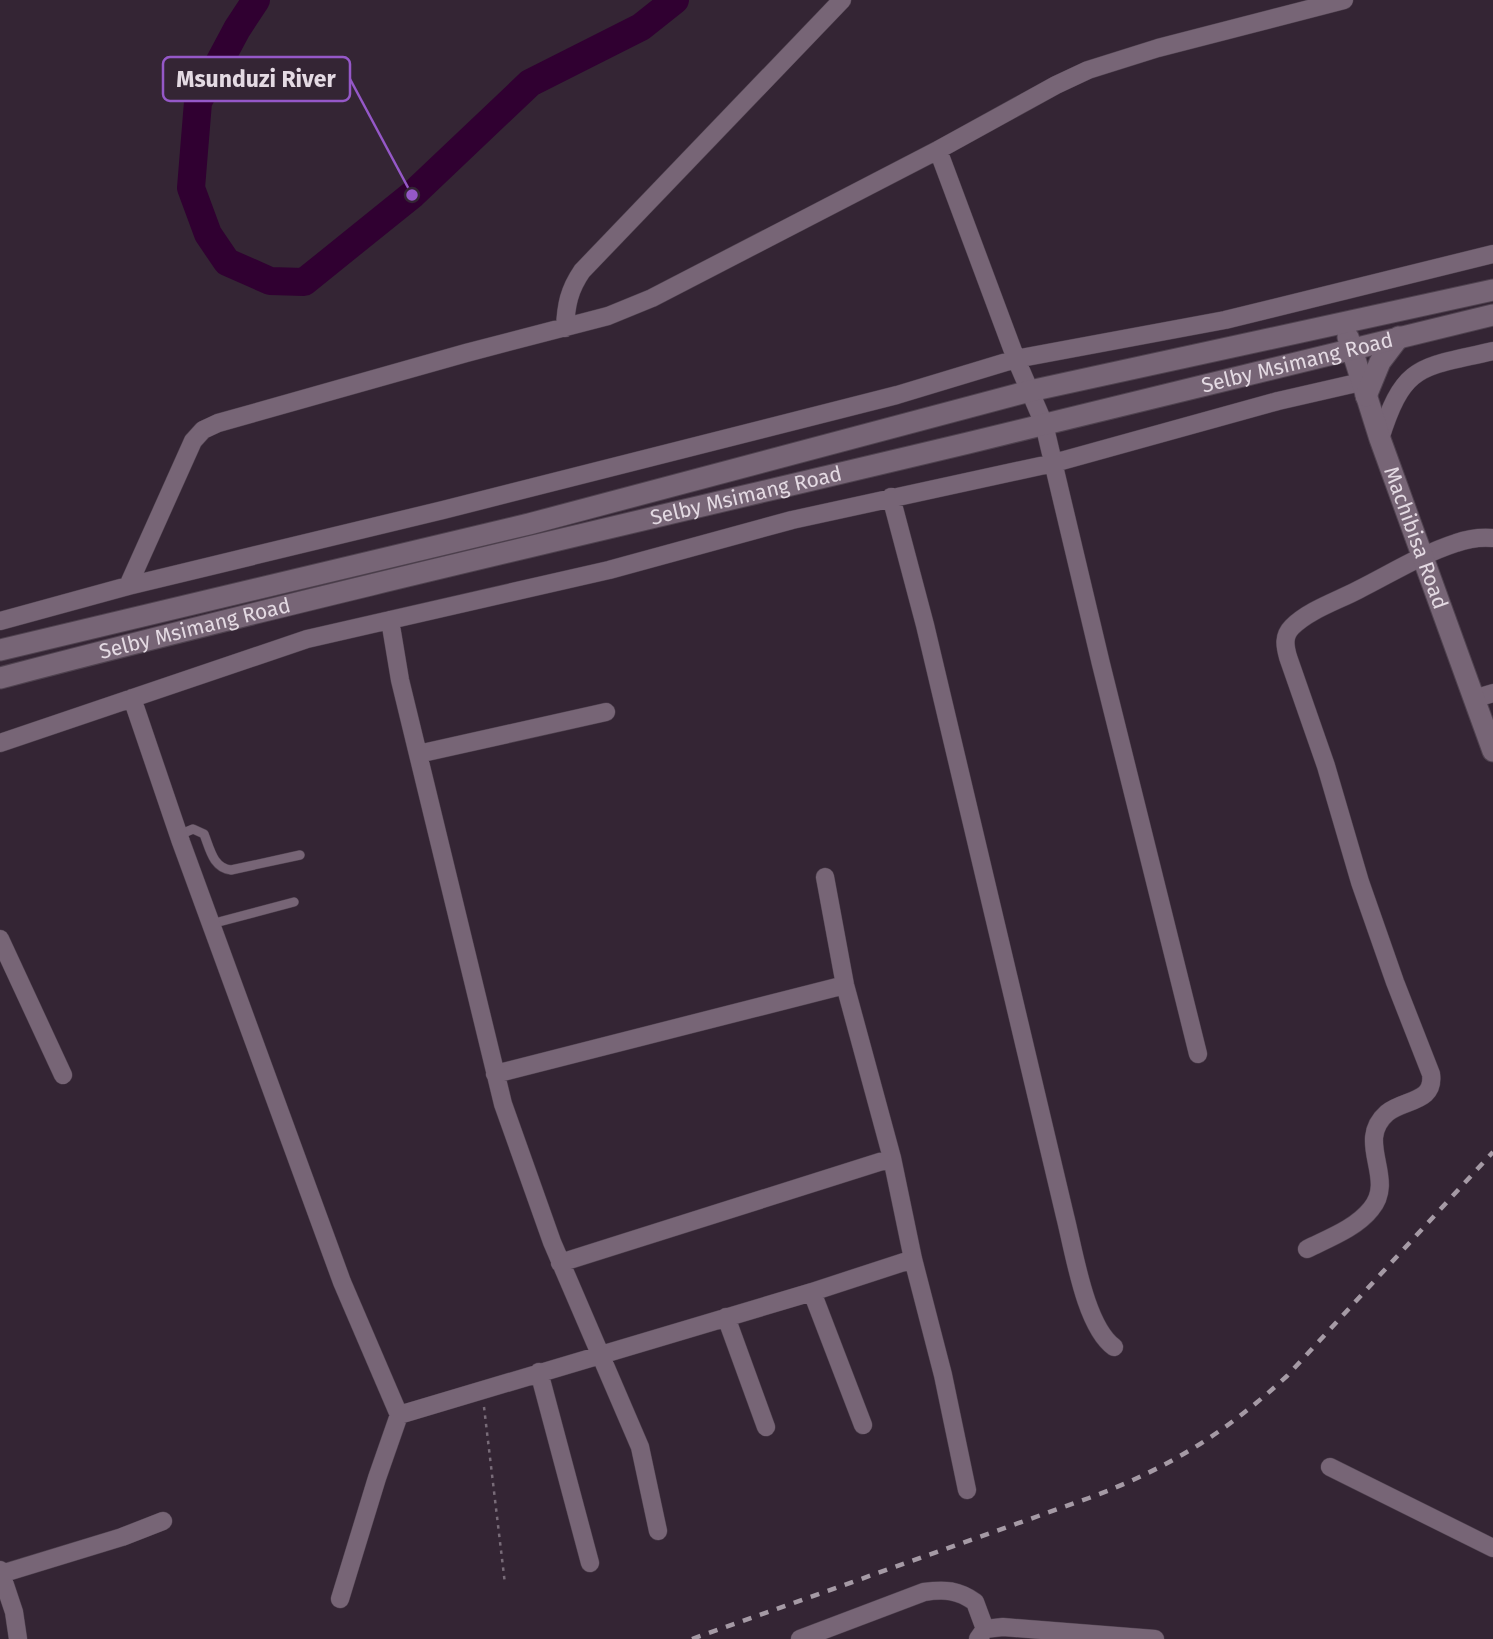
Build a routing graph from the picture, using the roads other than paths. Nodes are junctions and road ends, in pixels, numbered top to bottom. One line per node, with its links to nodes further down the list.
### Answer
1 (842, 0): 8 (street)
2 (1344, 0): 3 (street)
3 (938, 150): 8 (street); 12 (street)
4 (1493, 254): 12 (street)
5 (1493, 289): 7 (main road, Selby Msimang Road)
6 (1493, 315): 9 (main road, Selby Msimang Road)
7 (1343, 322): 10 (main road, Machibisa Road); 14 (main road, Selby Msimang Road)
8 (565, 328): 21 (street)
9 (1399, 337): 10 (main road, Selby Msimang Road); 13 (main road)
10 (1352, 349): 13 (main road, Machibisa Road); 15 (main road, Selby Msimang Road)
11 (1493, 351): 16 (street)
12 (1016, 359): 14 (street); 21 (street)
13 (1364, 389): 16 (main road, Machibisa Road); 17 (street)
14 (1030, 391): 15 (street); 24 (main road, Selby Msimang Road)
15 (1044, 424): 17 (street); 25 (main road, Selby Msimang Road)
16 (1380, 439): 20 (main road, Machibisa Road)
17 (1054, 463): 18 (street); 39 (street)
18 (891, 497): 22 (street); 48 (street)
19 (1493, 538): 20 (street)
20 (1422, 558): 26 (main road, Machibisa Road); 43 (street)
21 (128, 586): 23 (street)
22 (390, 620): 27 (street); 31 (street)
23 (0, 621)
24 (0, 650)
25 (0, 678)
26 (1483, 696): 30 (main road, Machibisa Road)
27 (132, 698): 29 (street); 32 (street)
28 (606, 712): 31 (street)
29 (0, 743)
30 (1493, 751)
31 (418, 754): 40 (street)
32 (179, 835): 33 (lane); 36 (street)
33 (300, 855)
34 (825, 877): 38 (street)
35 (294, 902): 36 (lane)
36 (211, 924): 51 (street)
37 (0, 939): 41 (street)
38 (845, 985): 40 (street); 42 (street)
39 (1198, 1054)
40 (495, 1074): 45 (street)
41 (63, 1075)
42 (892, 1158): 44 (street); 45 (street)
43 (1307, 1249)
44 (913, 1259): 46 (street); 55 (street)
45 (560, 1263): 49 (street)
46 (813, 1292): 47 (street); 52 (street)
47 (726, 1317): 49 (street); 53 (street)
48 (1114, 1347)
49 (601, 1353): 50 (street); 57 (street)
50 (539, 1372): 51 (street); 59 (street)
51 (400, 1415): 61 (street)
52 (863, 1424)
53 (766, 1427)
54 (1330, 1467): 58 (street)
55 (967, 1490)
56 (163, 1521): 60 (street)
57 (657, 1531)
58 (1493, 1548)
59 (590, 1563)
60 (1, 1572): 63 (street)
61 (340, 1599)
62 (982, 1634): 64 (street); 65 (street)
63 (18, 1639)
64 (800, 1639)
65 (1155, 1639)

